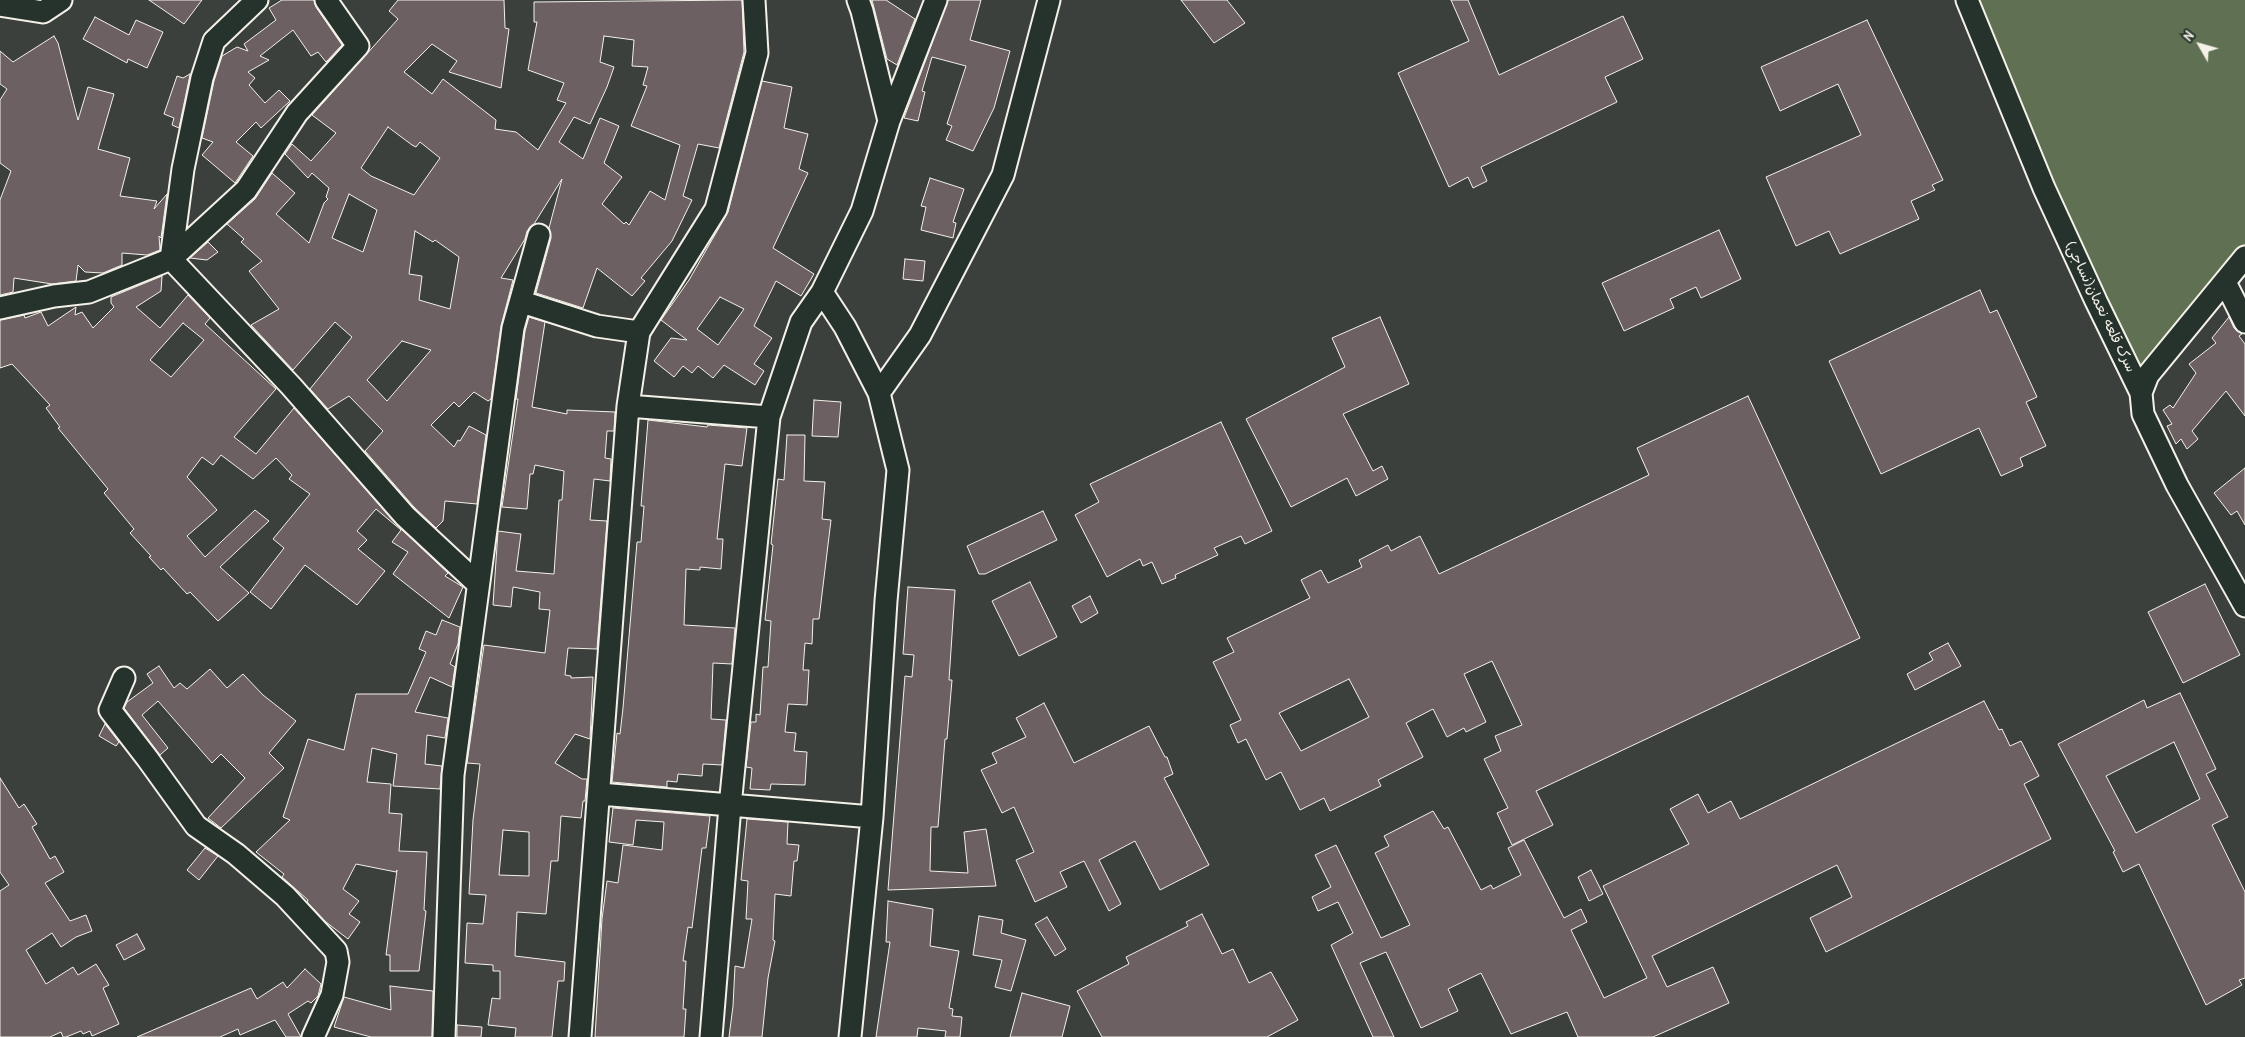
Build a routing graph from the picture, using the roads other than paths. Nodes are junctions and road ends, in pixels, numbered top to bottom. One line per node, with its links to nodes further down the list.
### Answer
1 (61, 0): 10 (street)
2 (257, 0): 14 (street)
3 (326, 0): 14 (street)
4 (754, 0): 20 (street)
5 (858, 0): 11 (street)
6 (936, 0): 11 (street)
7 (1049, 0): 21 (street)
8 (1968, 0): 22 (street, سرک قلعه نعمان(نساجی))
9 (0, 5): 10 (street)
10 (41, 6)
11 (889, 120): 16 (street)
12 (539, 235): 17 (street)
13 (2245, 257): 15 (street)
14 (171, 260): 18 (street); 25 (street)
15 (2226, 282): 19 (street); 22 (street)
16 (822, 292): 21 (street); 24 (street)
17 (522, 302): 20 (street); 25 (street)
18 (0, 308)
19 (2245, 322)
20 (639, 332): 23 (street)
21 (879, 393): 30 (street)
22 (2141, 393): 26 (street, سرک قلعه نعمان(نساجی))
23 (628, 406): 24 (street); 28 (street)
24 (769, 417): 29 (street)
25 (478, 584): 32 (street)
26 (2245, 606)
27 (124, 678): 31 (street)
28 (600, 794): 29 (street); 33 (street)
29 (730, 806): 30 (street); 34 (street)
30 (872, 817): 35 (street)
31 (313, 1037)
32 (444, 1037)
33 (580, 1037)
34 (711, 1037)
35 (850, 1037)

